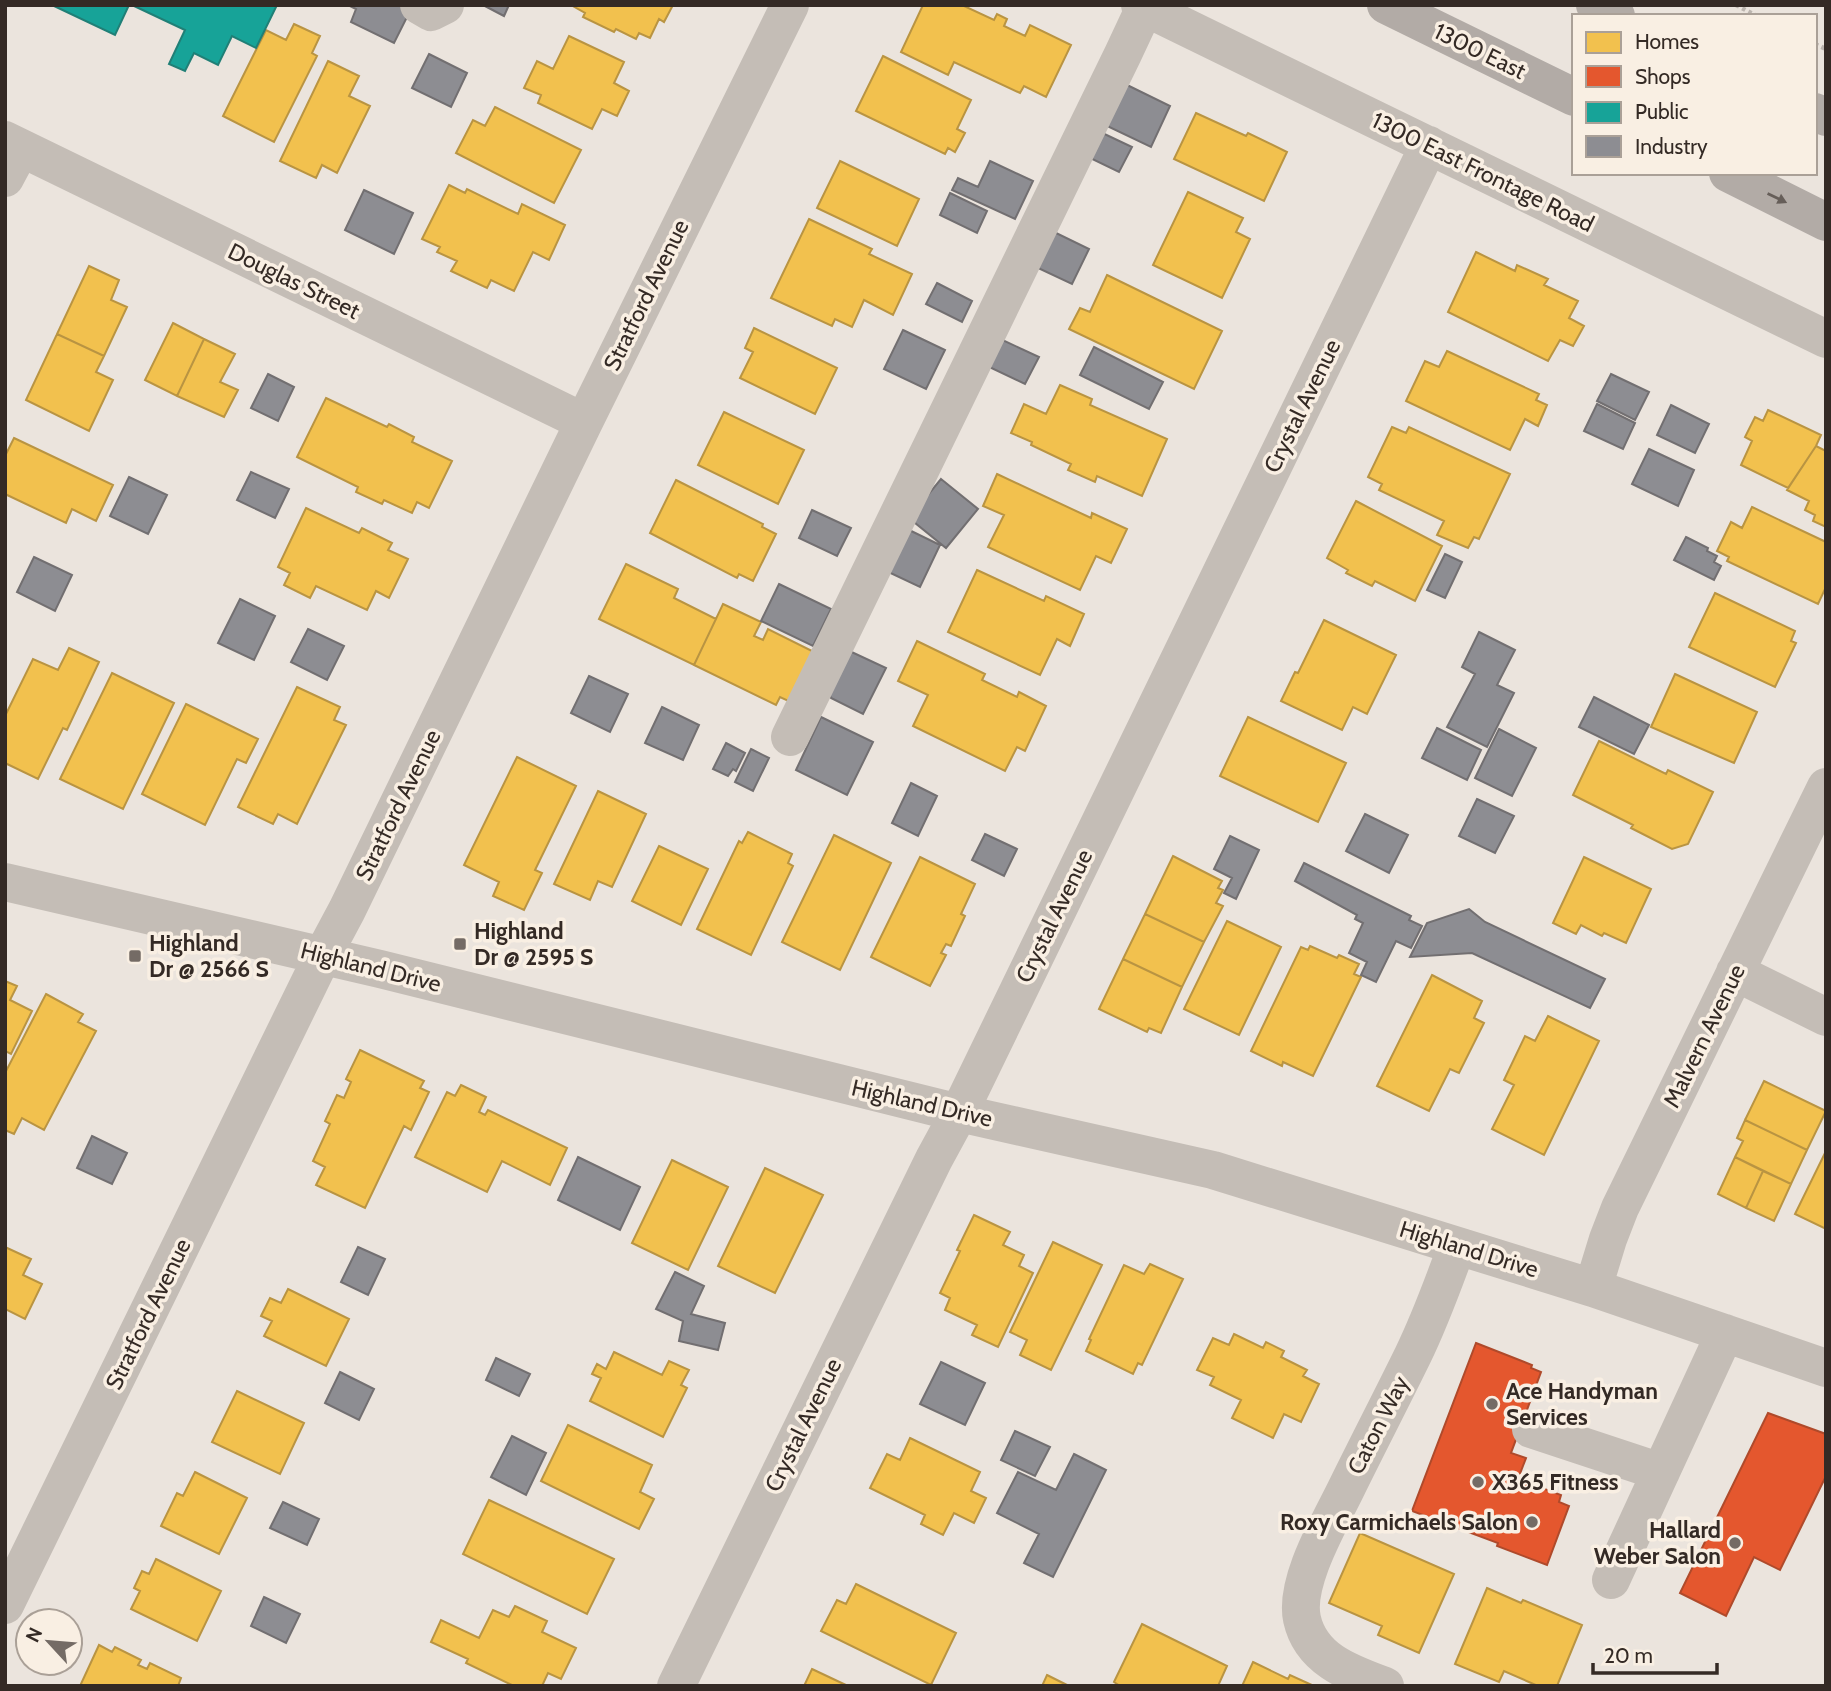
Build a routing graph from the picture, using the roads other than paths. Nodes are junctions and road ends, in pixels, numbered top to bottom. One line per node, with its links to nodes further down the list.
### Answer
1 (419, 5): 2 (street)
2 (445, 5)
3 (790, 5): 14 (street, Stratford Avenue)
4 (1386, 5): 8 (main road, 1300 East)
5 (1595, 5): 7 (main road)
6 (1142, 6): 9 (street, 1300 East Frontage Road); 15 (street)
7 (1612, 14)
8 (1572, 96)
9 (1429, 145): 13 (street, 1300 East Frontage Road); 21 (street, Crystal Avenue)
10 (10, 155): 14 (street, Douglas Street)
11 (1732, 175): 12 (main road, one-way to 12)
12 (1826, 222)
13 (1826, 339)
14 (584, 422): 18 (street, Stratford Avenue)
15 (790, 737)
16 (1826, 788): 19 (street, Malvern Avenue)
17 (5, 881): 18 (street, Highland Drive)
18 (323, 955): 21 (street, Highland Drive); 29 (street, Stratford Avenue)
19 (1735, 972): 20 (street); 23 (street, Malvern Avenue)
20 (1826, 1017)
21 (959, 1113): 22 (street, Highland Drive); 30 (street, Crystal Avenue)
22 (1457, 1246): 23 (street, Highland Drive); 31 (street, Caton Way)
23 (1593, 1288): 24 (street, Highland Drive)
24 (1725, 1333): 25 (street, Highland Drive); 27 (street)
25 (1826, 1368)
26 (1531, 1429): 27 (street)
27 (1661, 1472): 28 (street)
28 (1611, 1580)
29 (5, 1605)
30 (676, 1686)
31 (1385, 1686)

